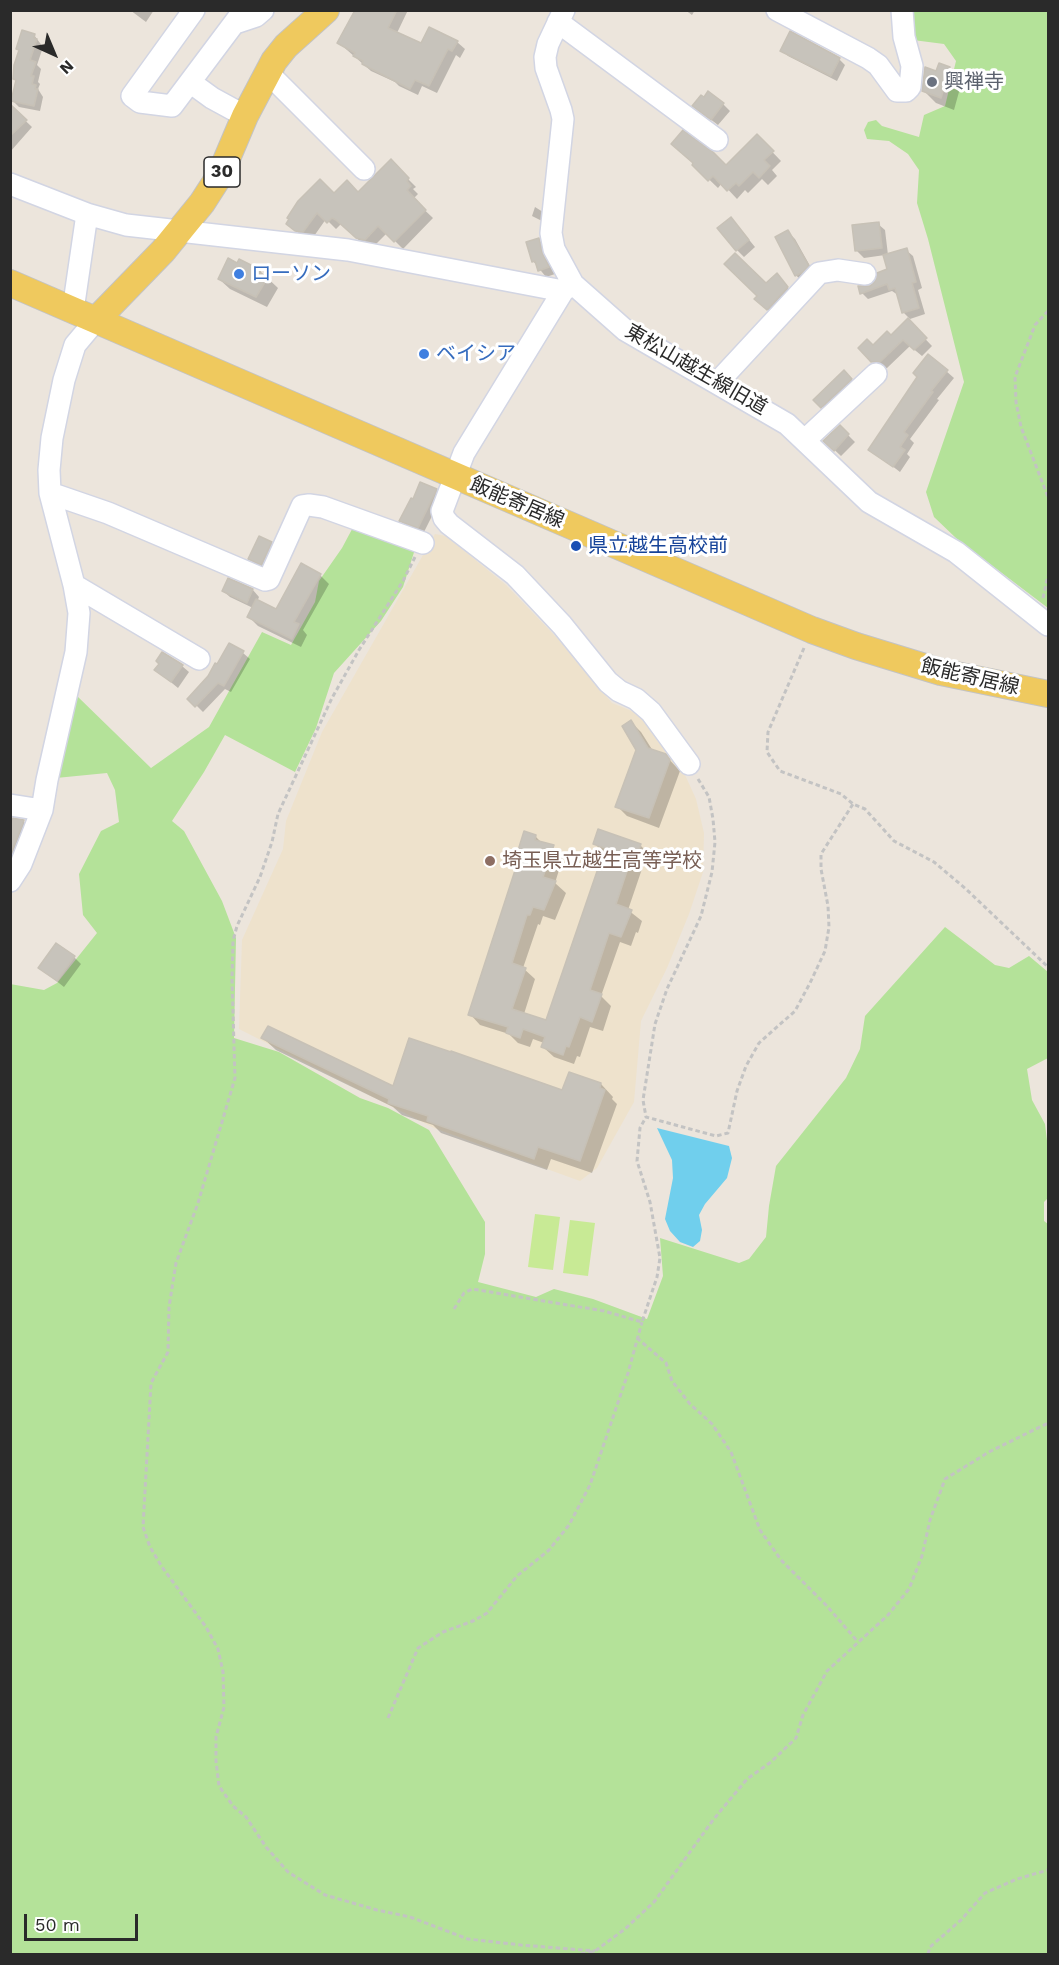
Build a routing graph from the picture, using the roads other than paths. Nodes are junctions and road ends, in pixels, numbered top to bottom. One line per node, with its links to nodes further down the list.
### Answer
1 (194, 10): 9 (street)
2 (263, 10): 7 (street)
3 (326, 10): 8 (main road, 30)
4 (777, 10): 5 (street)
5 (902, 10)
6 (561, 16): 11 (street); 18 (street, 東松山越生線旧道)
7 (239, 17): 9 (street)
8 (267, 72): 10 (main road, 30); 12 (street)
9 (190, 82): 10 (street)
10 (245, 116): 15 (main road, 30)
11 (717, 140)
12 (364, 169)
13 (10, 184): 14 (street)
14 (87, 214): 15 (street); 19 (street)
15 (180, 232): 18 (street); 20 (main road, 30)
16 (865, 274): 22 (street)
17 (10, 283): 19 (main road, 飯能寄居線)
18 (568, 287): 22 (street, 東松山越生線旧道); 24 (street)
19 (73, 310): 20 (main road, 飯能寄居線)
20 (96, 320): 24 (main road, 飯能寄居線); 25 (street)
21 (876, 374): 23 (street)
22 (717, 383): 23 (street, 東松山越生線旧道)
23 (805, 440): 28 (street, 東松山越生線旧道)
24 (455, 476): 30 (main road, 飯能寄居線); 31 (street)
25 (51, 493): 26 (street); 27 (street)
26 (423, 543)
27 (74, 585): 29 (street); 33 (street)
28 (1048, 625)
29 (199, 659)
30 (1048, 694)
31 (689, 764)
32 (10, 805): 33 (street)
33 (42, 810): 34 (street)
34 (10, 882)

